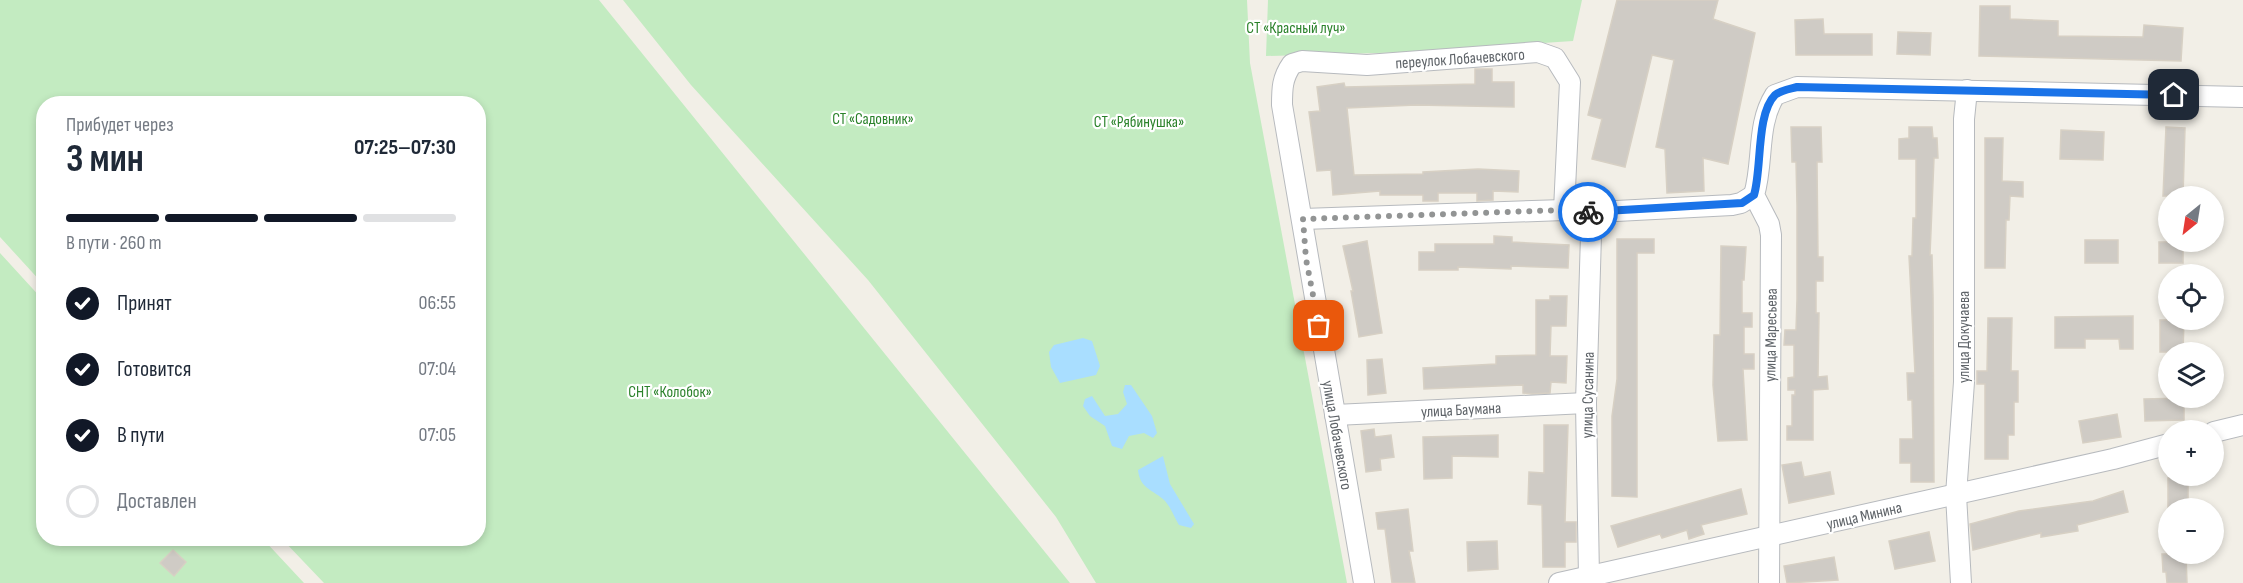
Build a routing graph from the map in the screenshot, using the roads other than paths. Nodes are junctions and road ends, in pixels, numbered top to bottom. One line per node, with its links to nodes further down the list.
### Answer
1 (1285, 74): 5 (street, переулок Лобачевского); 7 (street, улица Лобачевского)
2 (1966, 90): 3 (street); 4 (street); 13 (street, улица Докучаева)
3 (2243, 97)
4 (1754, 195): 6 (street); 14 (street, улица Маресьева)
5 (1564, 210): 6 (street); 7 (street)
6 (1597, 212): 8 (street, улица Сусанина)
7 (1303, 219): 9 (street, улица Лобачевского)
8 (1586, 404): 9 (street, улица Баумана); 15 (street, улица Сусанина)
9 (1335, 415): 16 (street, улица Лобачевского)
10 (2243, 425): 11 (street)
11 (2224, 430)
12 (2158, 447): 13 (street, улица Минина)
13 (1956, 495): 14 (street, улица Минина); 19 (street, улица Докучаева)
14 (1767, 537): 15 (street, улица Минина); 18 (street, улица Маресьева)
15 (1589, 578): 17 (street, улица Минина)
16 (1364, 583)
17 (1559, 583)
18 (1769, 583)
19 (1961, 583)

